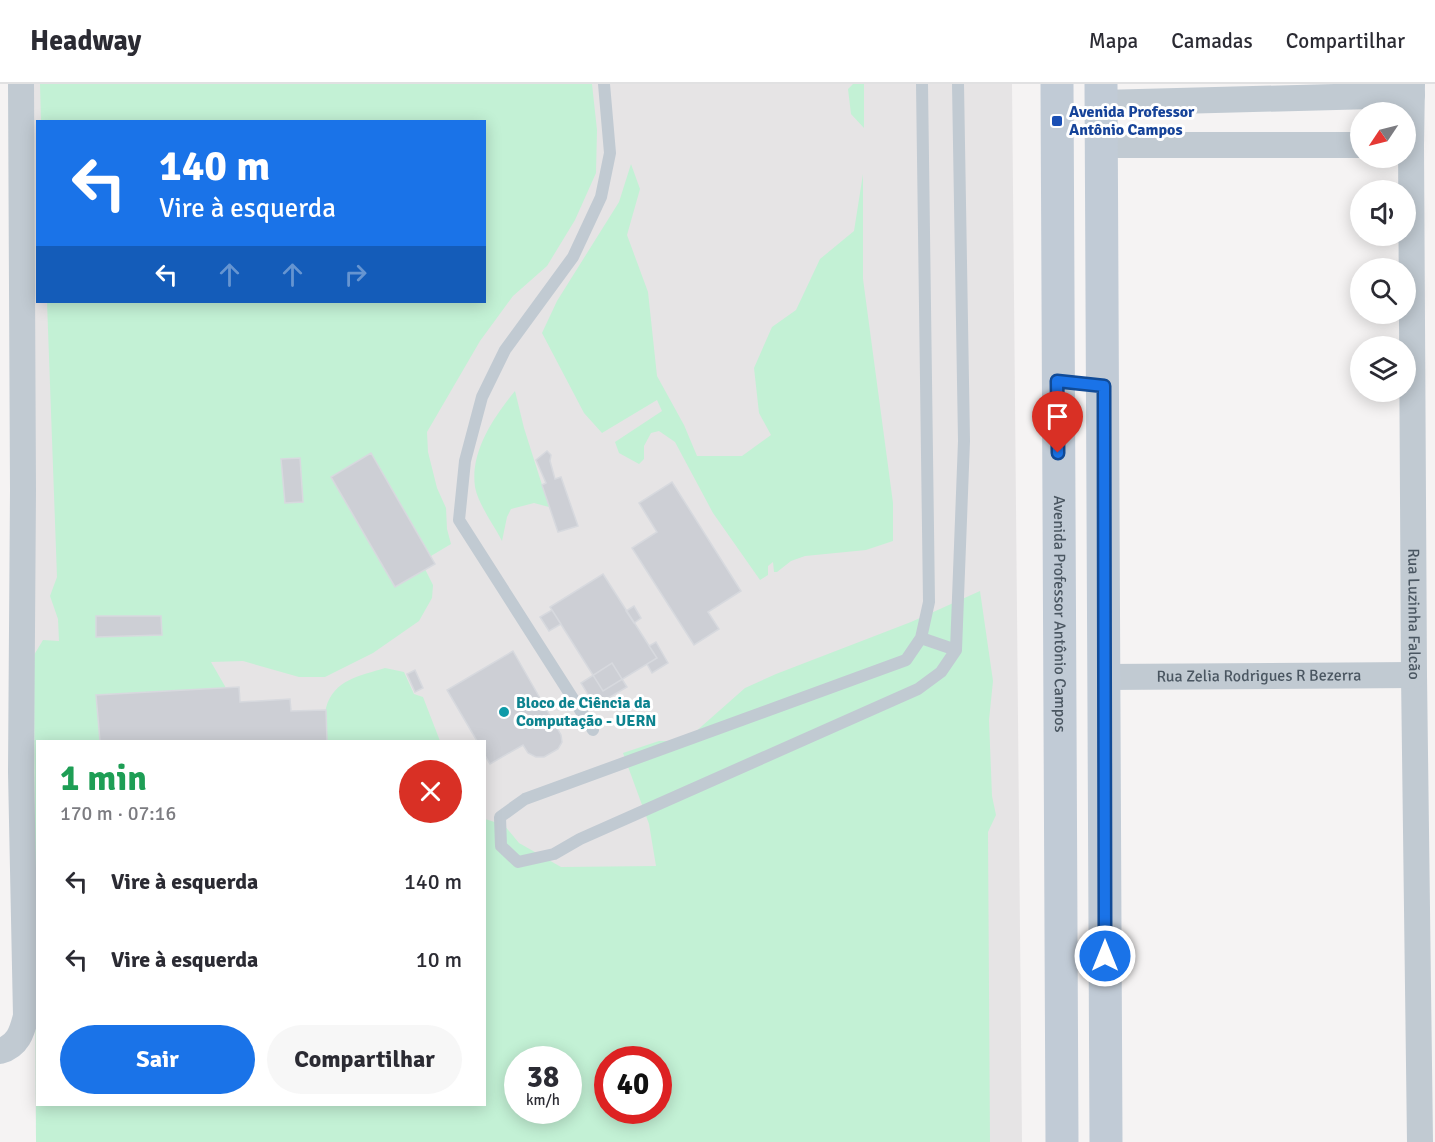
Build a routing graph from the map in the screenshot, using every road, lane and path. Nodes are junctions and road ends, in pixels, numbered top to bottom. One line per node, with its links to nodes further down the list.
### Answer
1 (21, 84): 11 (street)
2 (604, 84): 21 (lane)
3 (922, 84): 17 (lane)
4 (958, 84): 18 (lane)
5 (1057, 84): 13 (street, Avenida Professor Antônio Campos)
6 (1412, 90): 7 (street)
7 (1101, 93): 8 (street)
8 (1101, 145): 9 (street); 12 (street)
9 (1350, 145)
10 (1408, 168): 19 (street, Rua Luzinha Falcão)
11 (10, 189): 16 (street)
12 (1101, 316): 13 (street); 15 (street)
13 (1059, 318): 14 (street, Avenida Professor Antônio Campos)
14 (1057, 381): 15 (street); 24 (street, Avenida Professor Antônio Campos)
15 (1104, 386): 20 (street)
16 (11, 490): 22 (street)
17 (921, 638): 18 (lane); 18 (lane)
18 (956, 650)
19 (1414, 675): 20 (street, Rua Zelia Rodrigues R Bezerra); 26 (street, Rua Luzinha Falcão)
20 (1104, 677): 25 (street)
21 (593, 730)
22 (10, 772): 23 (street)
23 (0, 1051)
24 (1062, 1142)
25 (1106, 1142)
26 (1420, 1142)

